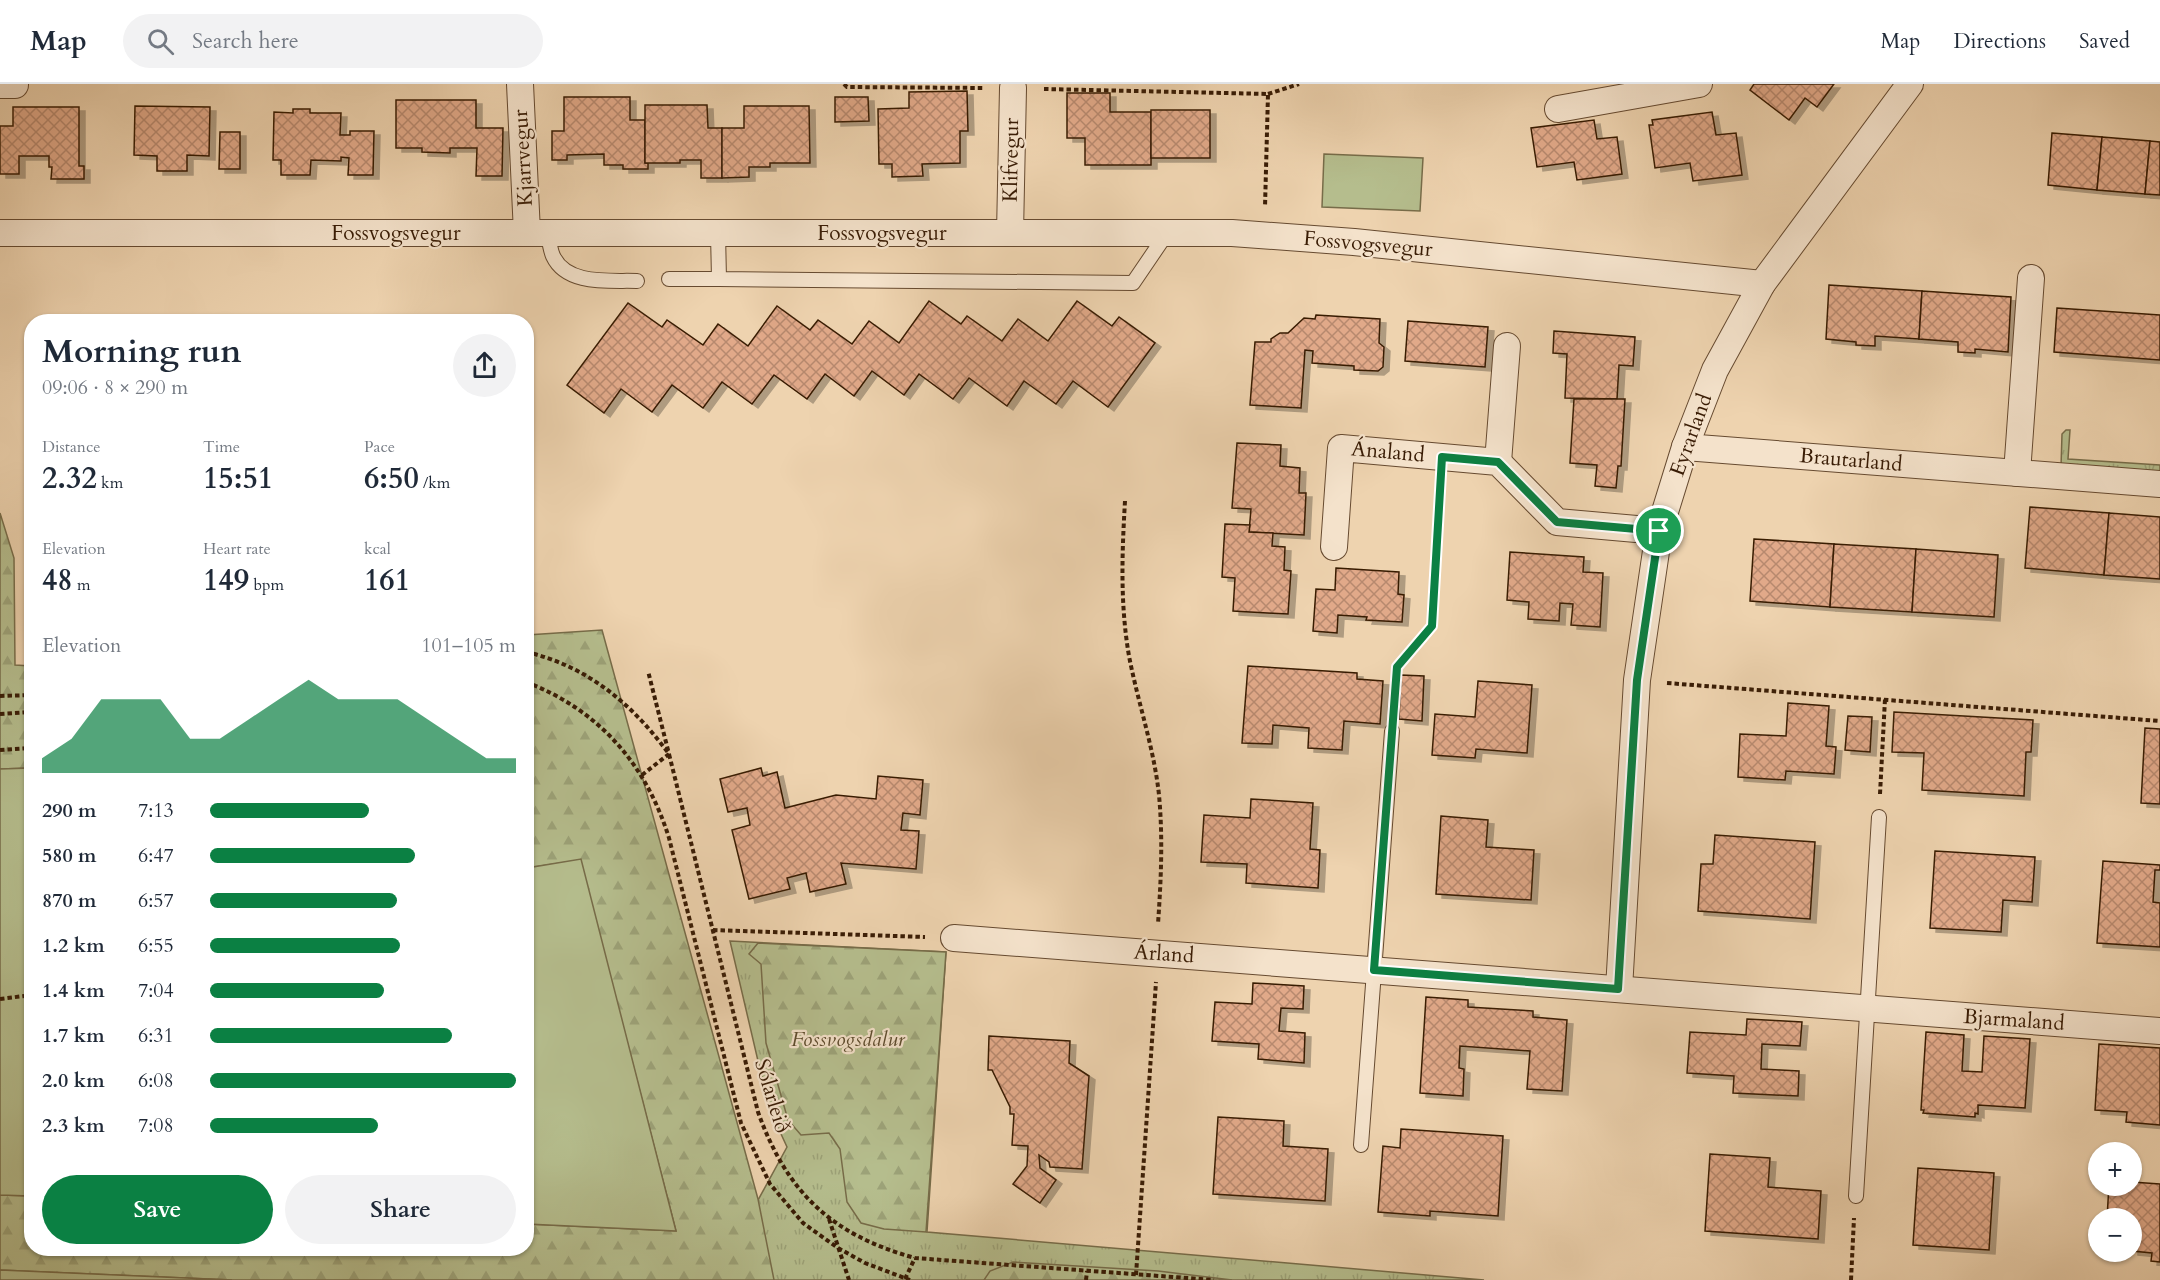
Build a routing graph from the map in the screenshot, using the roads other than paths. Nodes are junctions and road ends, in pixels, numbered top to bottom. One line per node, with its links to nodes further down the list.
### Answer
1 (520, 84): 7 (street, Kjarrvegur)
2 (1699, 84): 5 (street)
3 (1911, 84): 15 (street, Eyrarland)
4 (1013, 88): 9 (street, Klifvegur)
5 (1558, 109)
6 (0, 232): 7 (street, Fossvogsvegur)
7 (537, 232): 8 (street, Fossvogsvegur); 14 (lane)
8 (718, 232): 9 (street, Fossvogsvegur); 13 (lane)
9 (1010, 232): 10 (street, Fossvogsvegur)
10 (1167, 233): 13 (lane); 15 (street, Fossvogsvegur)
11 (2031, 278): 19 (street)
12 (669, 279): 13 (lane)
13 (719, 279)
14 (636, 281)
15 (1762, 284): 17 (street, Eyrarland)
16 (1507, 346): 18 (street)
17 (1685, 447): 19 (street, Brautarland); 21 (street, Eyrarland)
18 (1498, 462): 21 (street); 22 (street, Ánaland)
19 (2016, 473): 20 (street, Brautarland)
20 (2160, 484)
21 (1659, 531): 27 (street, Eyrarland)
22 (1335, 547)
23 (1392, 731): 26 (lane)
24 (1879, 817): 28 (lane)
25 (954, 938): 26 (street, Árland)
26 (1374, 970): 27 (street, Árland); 30 (lane)
27 (1618, 989): 28 (street, Bjarmaland)
28 (1867, 1009): 29 (street, Bjarmaland); 31 (lane)
29 (2160, 1031)
30 (1360, 1145)
31 (1856, 1197)

